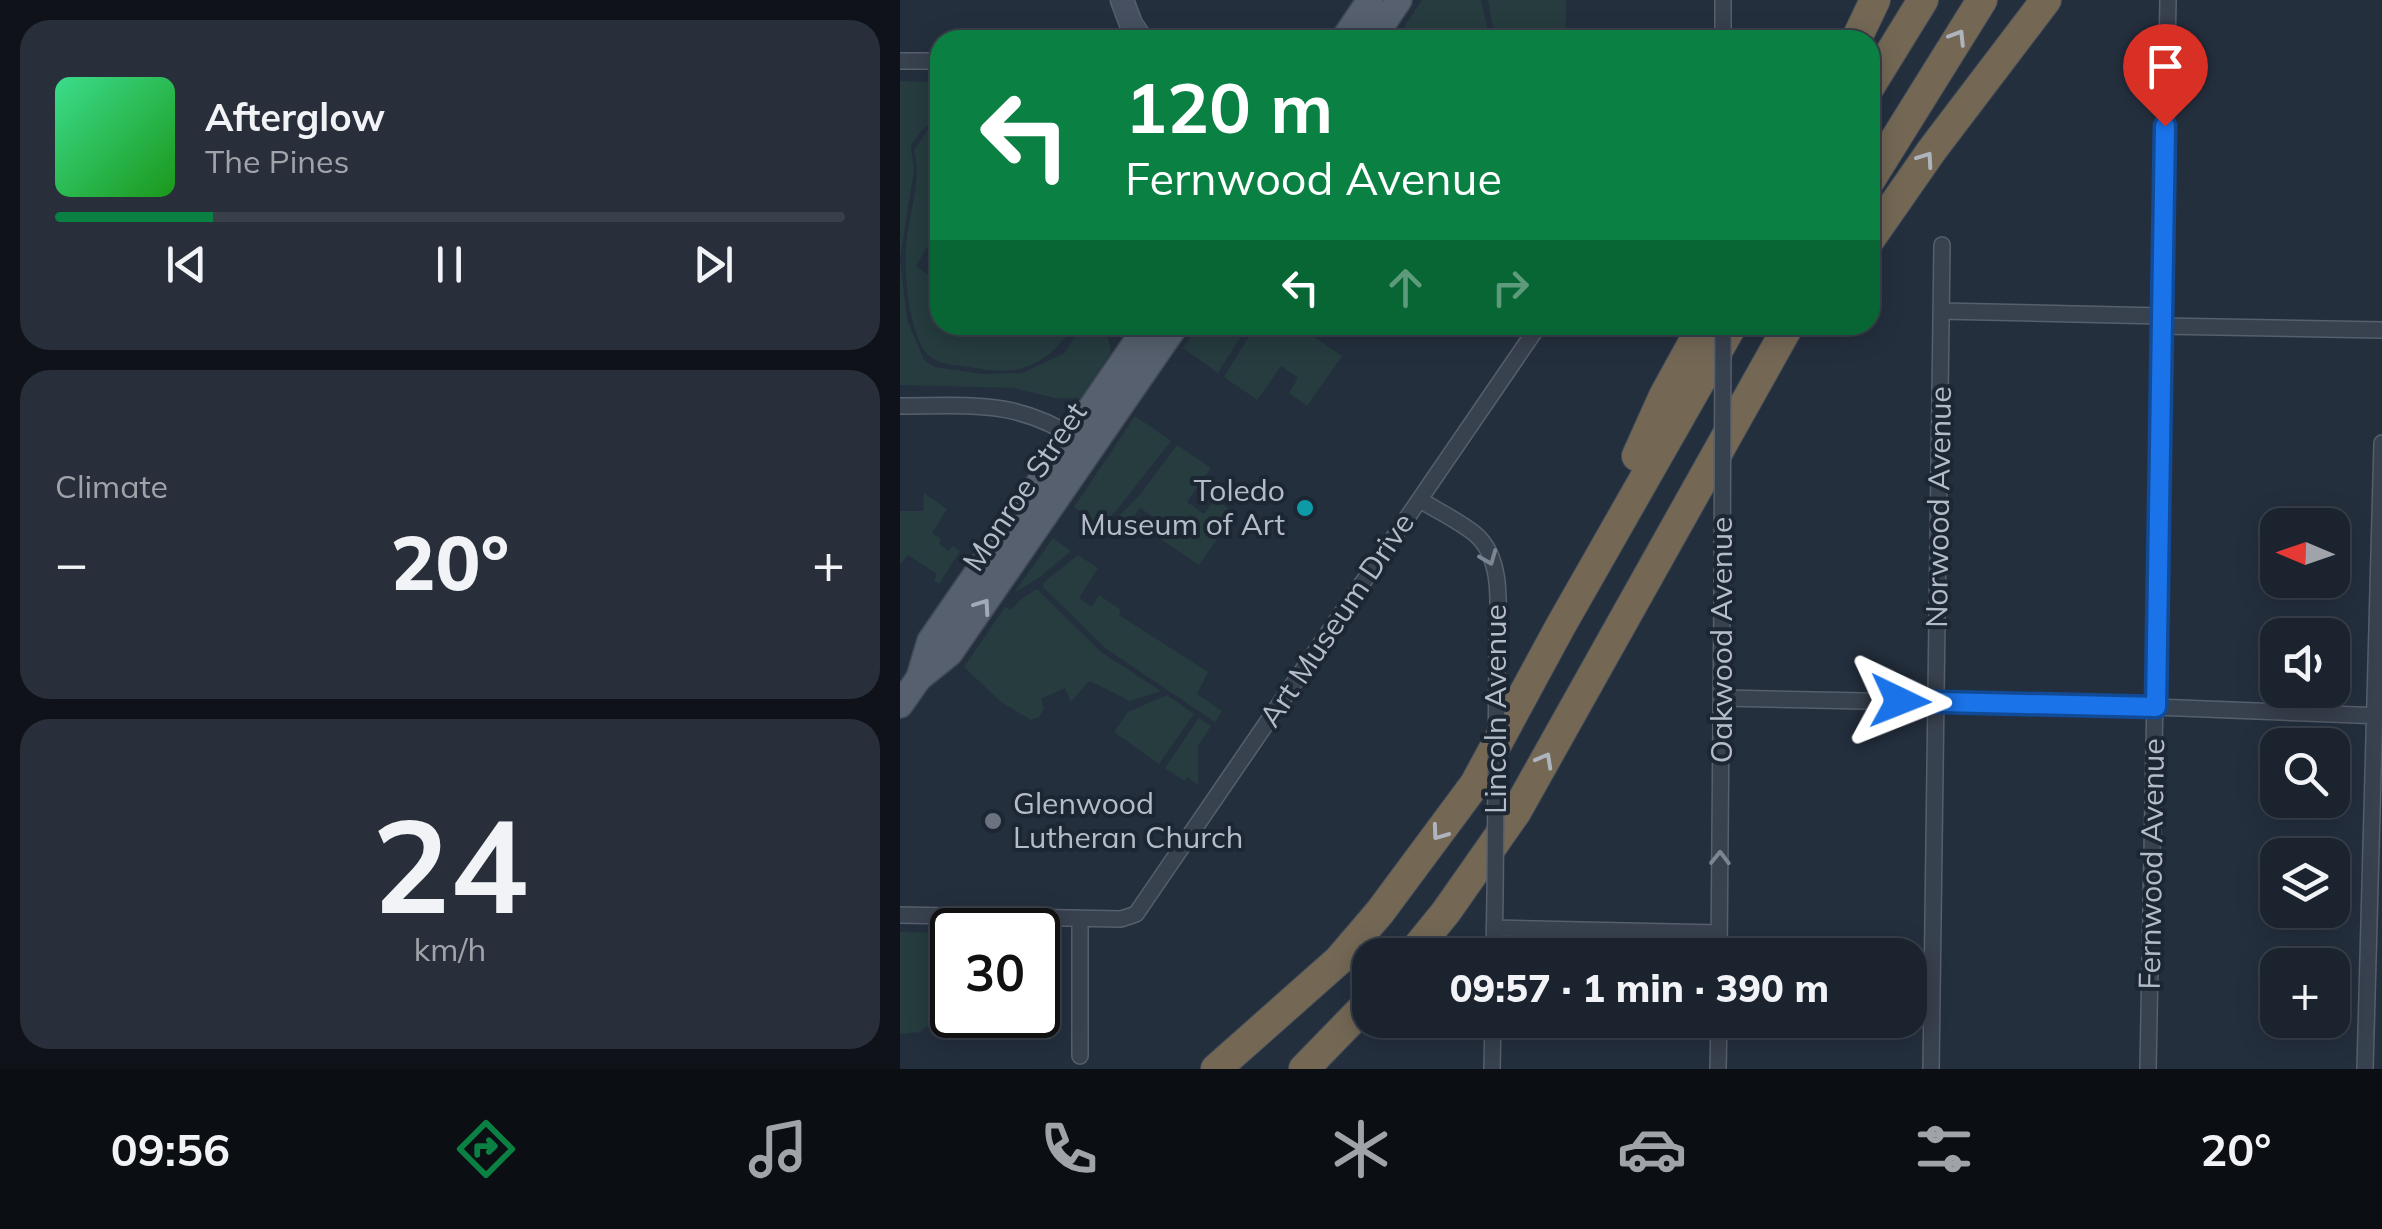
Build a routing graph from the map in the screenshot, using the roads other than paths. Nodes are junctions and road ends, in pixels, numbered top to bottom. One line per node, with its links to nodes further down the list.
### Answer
1 (1122, 0): 10 (street)
2 (1370, 0): 11 (main road)
3 (1400, 0): 12 (main road)
4 (1723, 0): 13 (street)
5 (1875, 0): 14 (highway)
6 (1923, 0): 17 (highway)
7 (1982, 0): 18 (highway, one-way to 7)
8 (2046, 0): 19 (highway, one-way to 8)
9 (2168, 0): 22 (street, Fernwood Avenue)
10 (1135, 30)
11 (1350, 30)
12 (1379, 30)
13 (1723, 30)
14 (1861, 30)
15 (900, 60): 16 (street)
16 (930, 61)
17 (1880, 70)
18 (1880, 164)
19 (1880, 224)
20 (1942, 245): 21 (street, Norwood Avenue)
21 (1941, 311): 22 (street); 40 (street, Norwood Avenue)
22 (2162, 321): 23 (street); 42 (street, Fernwood Avenue)
23 (2382, 330)
24 (1142, 335): 34 (main road, Monroe Street)
25 (1168, 335): 34 (main road, Monroe Street)
26 (1531, 335): 36 (street, Art Museum Drive)
27 (1698, 335): 37 (highway)
28 (1723, 335): 39 (street, Oakwood Avenue, bridge)
29 (1726, 335): 37 (highway)
30 (1784, 335): 32 (highway)
31 (1796, 335): 32 (highway)
32 (1774, 354): 48 (highway, one-way to 32)
33 (900, 406): 34 (street)
34 (1082, 442): 38 (main road, Monroe Street)
35 (2382, 443): 43 (street)
36 (1420, 500): 45 (street, Art Museum Drive); 46 (street, Lincoln Avenue, one-way to 46, bridge)
37 (1560, 627): 55 (highway, one-way to 55)
38 (909, 678): 41 (main road, Monroe Street)
39 (1722, 698): 40 (street); 47 (street, Oakwood Avenue, one-way to 39)
40 (1936, 702): 42 (street); 59 (street, Norwood Avenue)
41 (900, 706)
42 (2156, 707): 43 (street); 60 (street, Fernwood Avenue)
43 (2378, 716): 61 (street)
44 (900, 915): 45 (street)
45 (1080, 918): 54 (street)
46 (1494, 928): 47 (street); 49 (street, Lincoln Avenue)
47 (1720, 933): 50 (street, Oakwood Avenue)
48 (1424, 938)
49 (1494, 938)
50 (1720, 938)
51 (1352, 1020): 56 (highway)
52 (1493, 1038): 57 (street)
53 (1719, 1038): 58 (street)
54 (1080, 1056)
55 (1216, 1069)
56 (1304, 1069)
57 (1492, 1069)
58 (1718, 1069)
59 (1931, 1069)
60 (2148, 1069)
61 (2365, 1069)

